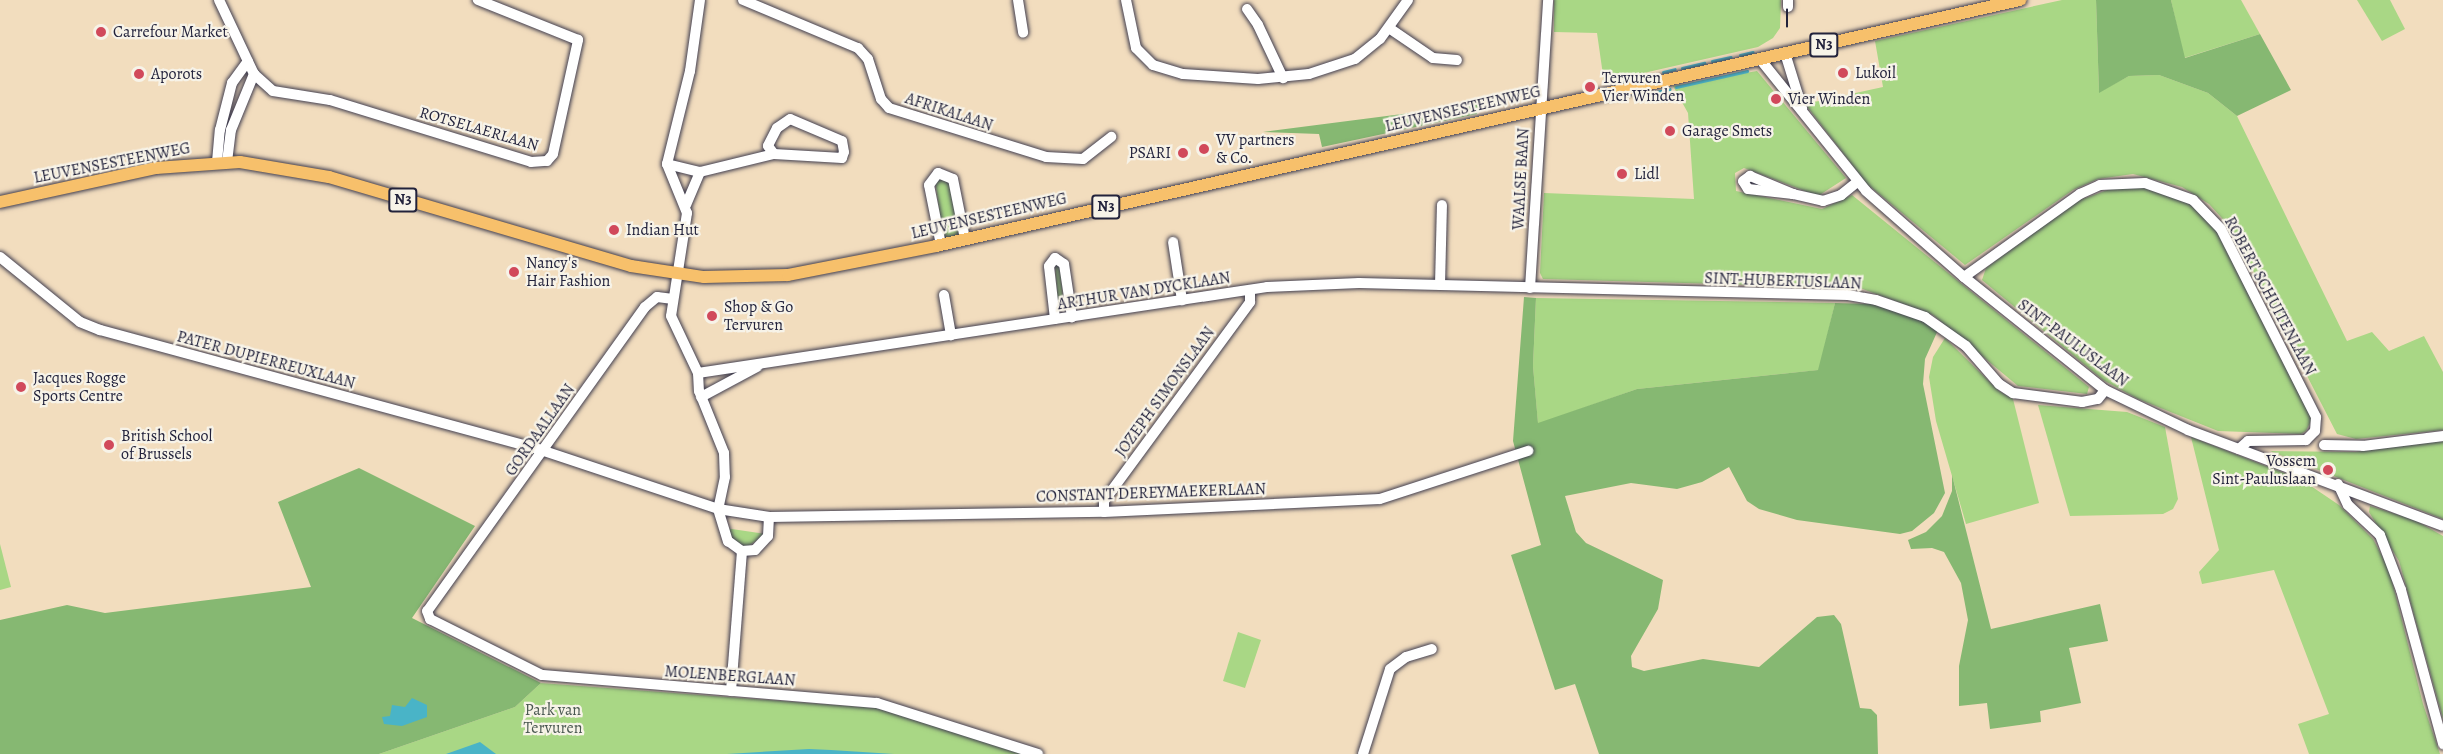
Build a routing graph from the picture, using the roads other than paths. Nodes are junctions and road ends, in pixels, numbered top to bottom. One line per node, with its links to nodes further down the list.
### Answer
1 (219, 0): 16 (street, ROTSELAERLAAN)
2 (478, 0): 17 (street, ROTSELAERLAAN)
3 (700, 0): 24 (street)
4 (743, 0): 21 (street, AFRIKALAAN)
5 (1018, 0): 12 (street)
6 (1126, 0): 18 (street)
7 (1408, 0): 11 (street)
8 (1548, 0): 19 (street, WAALSE BAAN)
9 (2020, 0): 13 (main road, LEUVENSESTEENWEG / N3)
10 (1246, 9): 18 (street)
11 (1389, 28): 15 (street); 18 (street)
12 (1023, 33)
13 (1785, 53): 14 (main road, LEUVENSESTEENWEG / N3); 20 (street, SINT-PAULUSLAAN)
14 (1760, 59): 19 (main road, LEUVENSESTEENWEG / N3); 20 (street, SINT-PAULUSLAAN)
15 (1457, 60)
16 (248, 61): 17 (street, ROTSELAERLAAN); 23 (street)
17 (254, 74): 23 (street)
18 (1283, 78)
19 (1540, 110): 31 (main road, LEUVENSESTEENWEG / N3); 38 (street, WAALSE BAAN)
20 (1807, 122): 26 (street, SINT-PAULUSLAAN)
21 (1111, 137)
22 (774, 154): 22 (street); 25 (street)
23 (222, 162): 28 (main road, LEUVENSESTEENWEG / N3); 35 (main road, LEUVENSESTEENWEG / N3)
24 (667, 164): 25 (street); 29 (street)
25 (700, 172): 29 (street)
26 (1857, 182): 27 (street); 36 (street, SINT-PAULUSLAAN)
27 (1793, 194)
28 (0, 202)
29 (686, 205): 35 (street)
30 (1442, 205): 37 (street)
31 (965, 238): 33 (main road, LEUVENSESTEENWEG / N3); 33 (street)
32 (1173, 242): 42 (street)
33 (941, 245): 35 (main road, LEUVENSESTEENWEG / N3)
34 (0, 257): 55 (street, PATER DUPIERREUXLAAN)
35 (677, 275): 41 (street)
36 (1964, 277): 48 (street, SINT-PAULUSLAAN); 51 (street, ROBERT SCHUITENLAAN)
37 (1440, 285): 38 (street, ARTHUR VAN DYCKLAAN); 39 (street, ARTHUR VAN DYCKLAAN)
38 (1530, 288): 48 (street, SINT-HUBERTUSLAAN)
39 (1250, 290): 42 (street, ARTHUR VAN DYCKLAAN); 60 (street, JOZEPH SIMONSLAAN)
40 (944, 295): 45 (street)
41 (673, 299): 47 (street); 55 (street, GORDAALLAAN)
42 (1182, 300): 43 (street, ARTHUR VAN DYCKLAAN)
43 (1072, 317): 44 (street, ARTHUR VAN DYCKLAAN); 44 (street)
44 (1055, 319): 45 (street, ARTHUR VAN DYCKLAAN)
45 (951, 335): 46 (street, ARTHUR VAN DYCKLAAN)
46 (765, 363): 47 (street, ARTHUR VAN DYCKLAAN); 49 (street, ARTHUR VAN DYCKLAAN)
47 (698, 373): 49 (street)
48 (2105, 390): 53 (street, SINT-PAULUSLAAN)
49 (701, 397): 59 (street)
50 (2443, 436): 52 (street)
51 (2264, 441): 53 (street); 56 (street)
52 (2324, 445)
53 (2239, 449): 56 (street, SINT-PAULUSLAAN)
54 (1528, 451): 60 (street, CONSTANT DEREYMAEKERLAAN)
55 (544, 452): 59 (street, PATER DUPIERREUXLAAN); 65 (street, GORDAALLAAN)
56 (2251, 454): 57 (street, SINT-PAULUSLAAN)
57 (2338, 484): 58 (street, SINT-PAULUSLAAN); 62 (street)
58 (2365, 494): 62 (street); 63 (street, SINT-PAULUSLAAN)
59 (718, 509): 61 (street, CONSTANT DEREYMAEKERLAAN); 64 (street)
60 (1104, 512): 61 (street, CONSTANT DEREYMAEKERLAAN)
61 (769, 517): 64 (street)
62 (2362, 518): 68 (street)
63 (2443, 526)
64 (742, 551): 67 (street)
65 (427, 615): 67 (street, MOLENBERGLAAN)
66 (1432, 649): 70 (street)
67 (731, 691): 69 (street, MOLENBERGLAAN)
68 (2443, 744)
69 (1038, 754)
70 (1363, 754)

